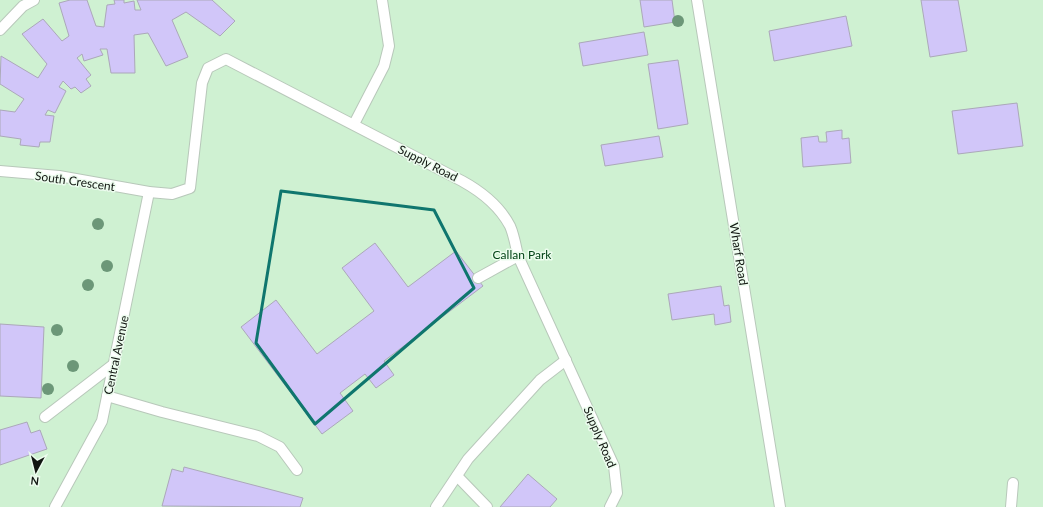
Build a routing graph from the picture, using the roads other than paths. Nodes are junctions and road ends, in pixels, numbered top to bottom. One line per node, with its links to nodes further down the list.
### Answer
1 (34, 0): 4 (lane)
2 (382, 0): 5 (lane)
3 (697, 0): 21 (lane, Wharf Road)
4 (0, 30)
5 (354, 124): 7 (lane, Supply Road); 8 (lane, Supply Road)
6 (0, 172): 7 (lane, South Crescent)
7 (149, 192): 11 (lane, Central Avenue)
8 (518, 256): 9 (lane); 10 (lane, Supply Road)
9 (478, 278)
10 (566, 360): 15 (lane); 20 (lane, Supply Road)
11 (114, 364): 12 (lane, Central Avenue); 13 (lane)
12 (107, 396): 14 (lane); 17 (lane, Central Avenue)
13 (44, 417)
14 (297, 470)
15 (457, 476): 18 (lane); 19 (lane)
16 (1013, 483): 22 (lane)
17 (55, 507)
18 (436, 507)
19 (487, 507)
20 (610, 507)
21 (780, 507)
22 (1011, 507)

